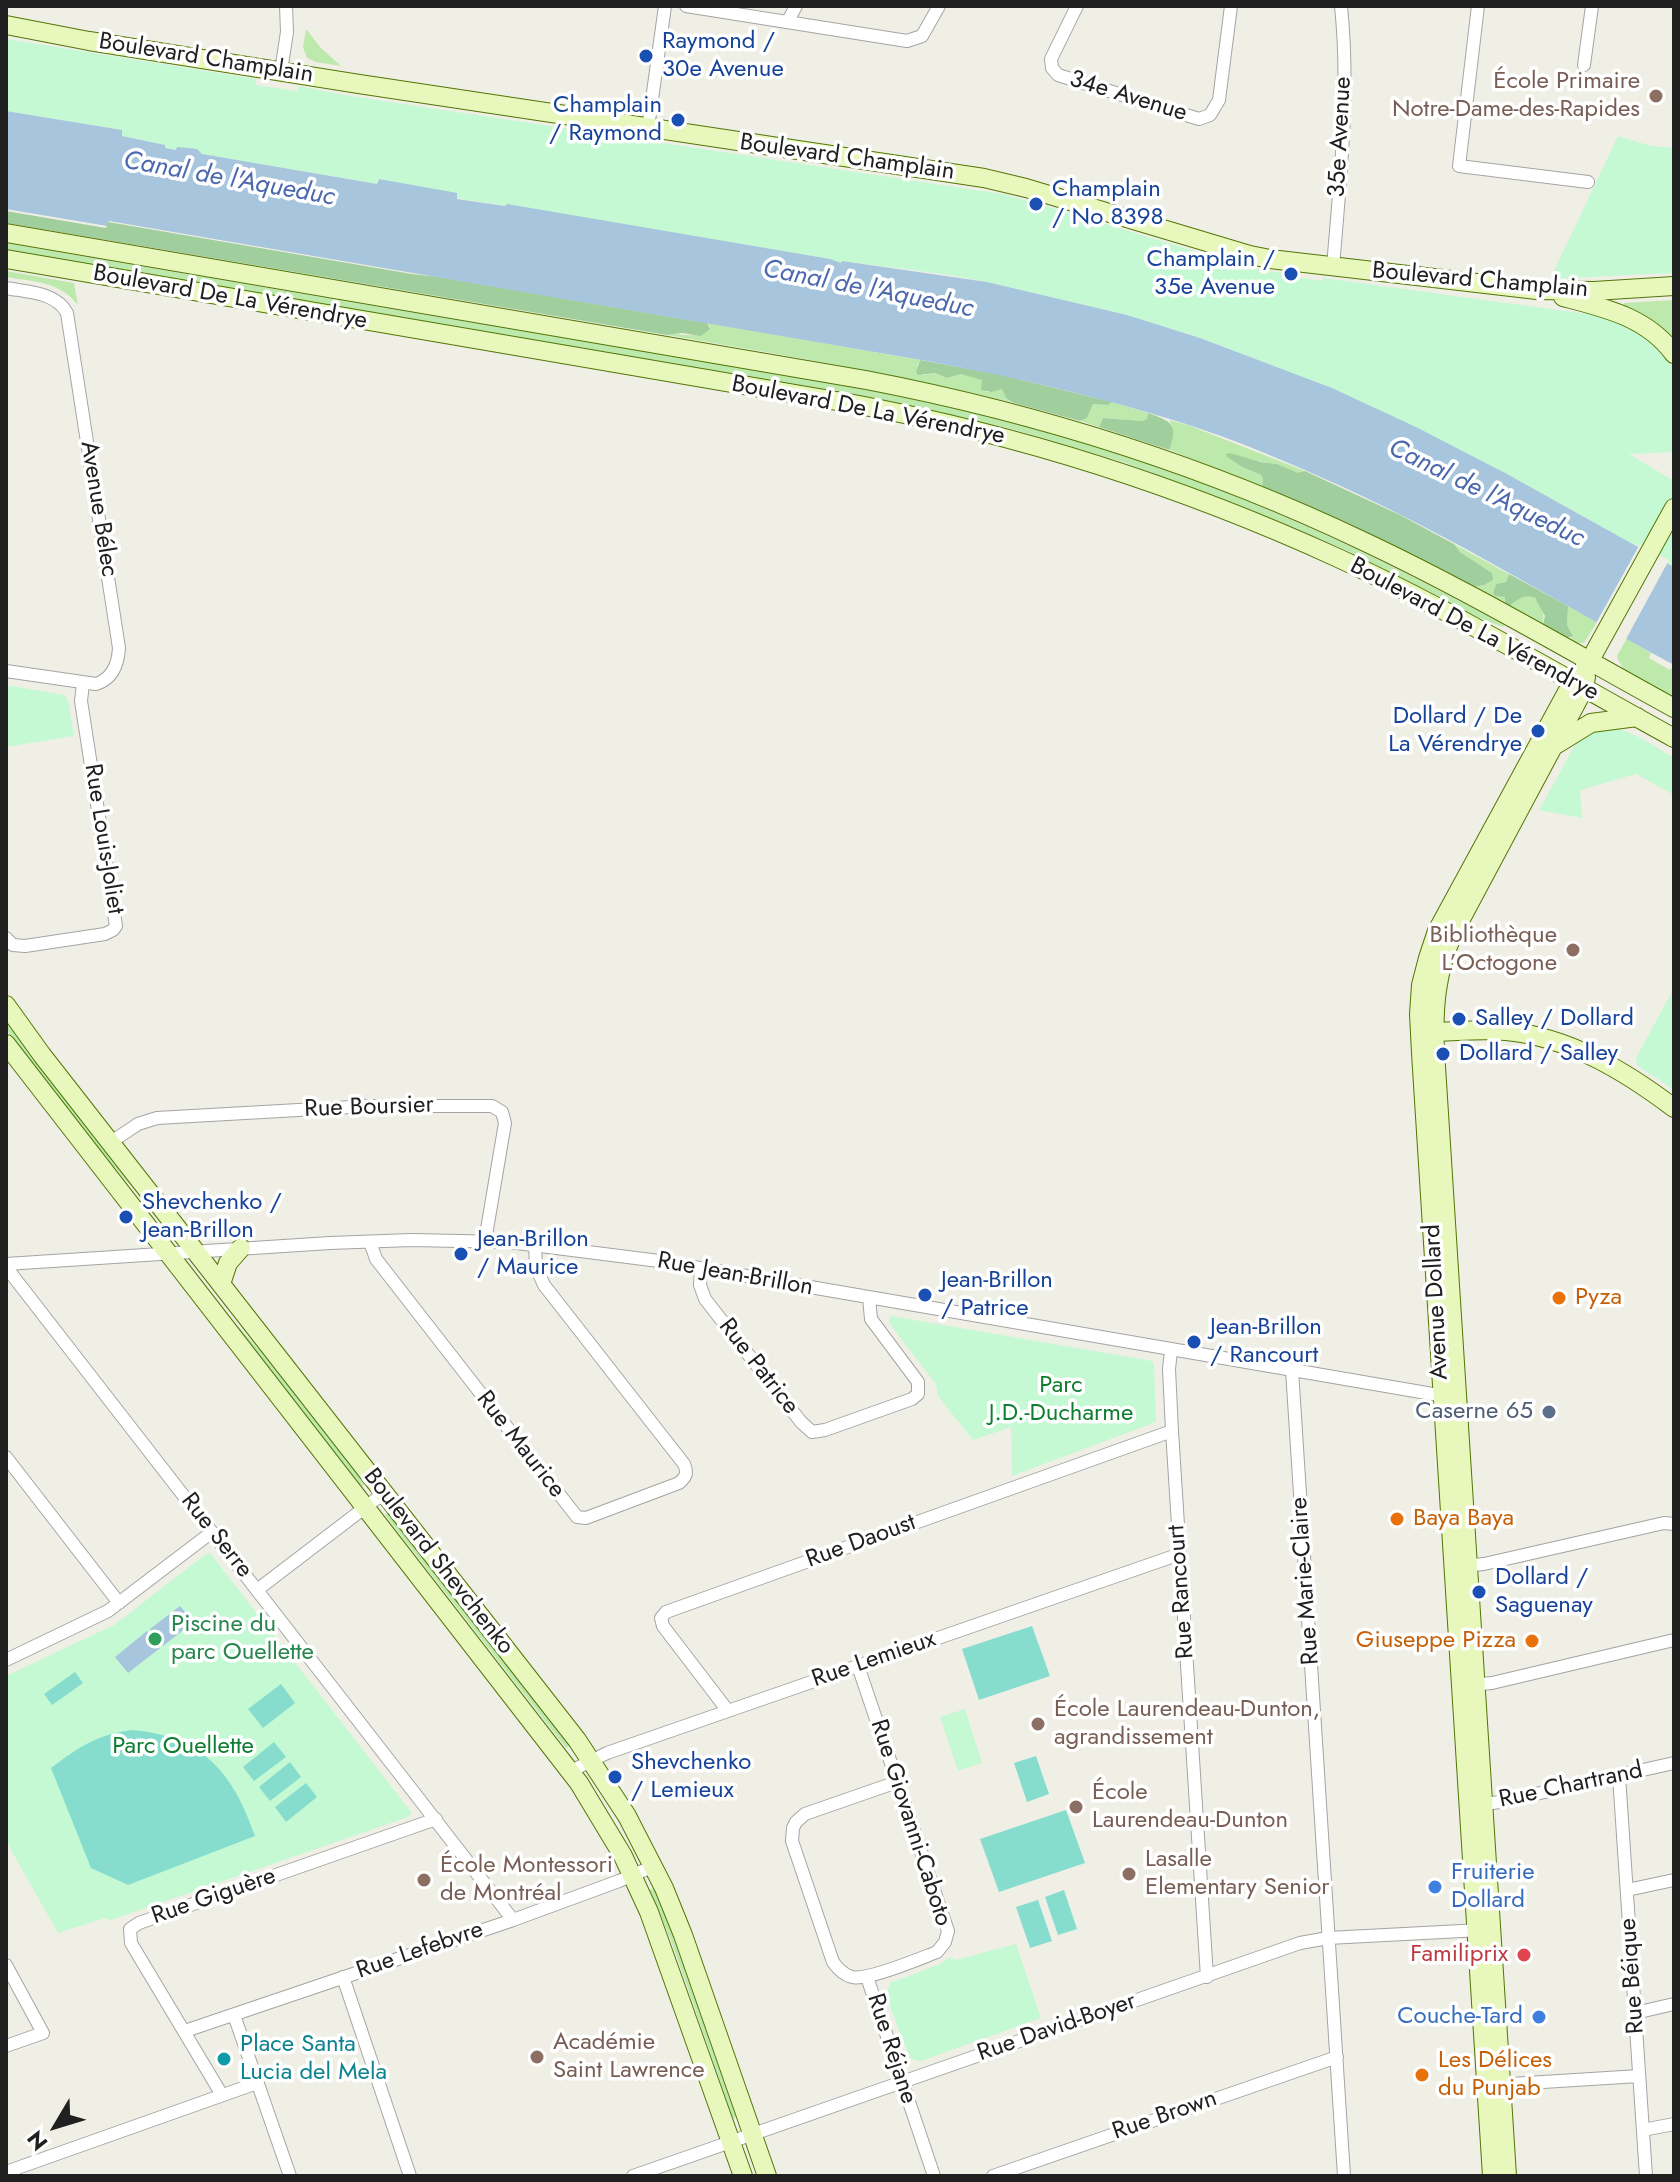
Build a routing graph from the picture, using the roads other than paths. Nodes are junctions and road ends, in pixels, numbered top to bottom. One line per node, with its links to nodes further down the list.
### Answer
1 (286, 6): 14 (street)
2 (665, 6): 15 (street)
3 (686, 6): 11 (street)
4 (796, 6): 11 (street)
5 (939, 6): 11 (street)
6 (1077, 6): 7 (street, 34e Avenue)
7 (1231, 6)
8 (1341, 6): 19 (street, 35e Avenue)
9 (1478, 6): 16 (street)
10 (1592, 6): 13 (street)
11 (788, 21)
12 (9, 27): 14 (main road, Boulevard Champlain)
13 (1584, 65)
14 (281, 71): 15 (main road, Boulevard Champlain)
15 (648, 128): 19 (main road, Boulevard Champlain)
16 (1588, 182)
17 (6, 233): 26 (main road, Boulevard De La Vérendrye)
18 (6, 259): 29 (main road, Boulevard De La Vérendrye)
19 (1333, 267): 22 (main road, Boulevard Champlain)
20 (1674, 286): 22 (main road, Boulevard Champlain)
21 (6, 288): 28 (street, Avenue Bélec)
22 (1537, 290): 23 (main road)
23 (1674, 354)
24 (1674, 508): 26 (main road, Avenue Dollard)
25 (6, 657): 27 (street)
26 (1589, 662): 29 (main road, Avenue Dollard); 30 (main road, Boulevard De La Vérendrye)
27 (6, 669): 28 (street)
28 (83, 683): 34 (street, Rue Louis-Joliet)
29 (1578, 685): 31 (main road, Boulevard De La Vérendrye); 33 (main road, Avenue Dollard); 36 (main road, Avenue Dollard)
30 (1674, 708)
31 (1637, 717): 32 (main road, Boulevard De La Vérendrye); 33 (main road)
32 (1674, 738)
33 (1554, 745): 36 (main road, Avenue Dollard)
34 (6, 938)
35 (6, 1005): 39 (main road, Boulevard Shevchenko)
36 (1427, 1033): 38 (main road); 52 (main road, Avenue Dollard)
37 (6, 1044): 45 (main road, Boulevard Shevchenko)
38 (1674, 1108)
39 (111, 1142): 40 (street, Rue Boursier); 44 (main road, Boulevard Shevchenko)
40 (485, 1241): 41 (street, Rue Jean-Brillon); 42 (street, Rue Jean-Brillon)
41 (370, 1242): 42 (street, Rue Maurice); 43 (street, Rue Jean-Brillon)
42 (535, 1245): 47 (street, Rue Jean-Brillon)
43 (241, 1248): 44 (street, Rue Jean-Brillon); 48 (main road)
44 (195, 1251): 45 (street, Rue Jean-Brillon); 48 (main road, Boulevard Shevchenko)
45 (168, 1253): 46 (street, Rue Jean-Brillon); 56 (main road, Boulevard Shevchenko)
46 (6, 1266): 58 (street, Rue Serre)
47 (701, 1268): 49 (street, Rue Jean-Brillon); 49 (street, Rue Patrice)
48 (221, 1284): 55 (main road, Boulevard Shevchenko)
49 (869, 1298): 50 (street, Rue Jean-Brillon)
50 (1171, 1351): 51 (street, Rue Jean-Brillon); 53 (street, Rue Rancourt)
51 (1292, 1370): 52 (street, Rue Jean-Brillon); 81 (street, Rue Marie-Claire)
52 (1450, 1397): 60 (main road, Avenue Dollard)
53 (1172, 1431): 59 (street, Rue Rancourt); 67 (street, Rue Daoust)
54 (6, 1457): 62 (street)
55 (384, 1493): 56 (street); 68 (main road, Boulevard Shevchenko)
56 (366, 1507): 61 (street); 70 (main road, Boulevard Shevchenko)
57 (1674, 1524): 60 (street)
58 (212, 1532): 61 (street, Rue Serre); 62 (street)
59 (1180, 1554): 65 (street, Rue Lemieux); 85 (street, Rue Rancourt)
60 (1461, 1566): 66 (main road, Avenue Dollard)
61 (257, 1590): 74 (street, Rue Serre)
62 (119, 1603): 64 (street)
63 (1674, 1640): 66 (street)
64 (8, 1656)
65 (858, 1666): 67 (street, Rue Lemieux); 72 (street, Rue Giovanni-Caboto)
66 (1468, 1685): 73 (main road, Avenue Dollard)
67 (728, 1711): 68 (street, Rue Lemieux)
68 (591, 1759): 70 (street, Rue Lemieux); 75 (main road, Boulevard Shevchenko)
69 (1674, 1763): 71 (street, Rue Chartrand)
70 (571, 1771): 76 (main road, Boulevard Shevchenko)
71 (1619, 1776): 73 (street, Rue Chartrand); 78 (street, Rue Béique)
72 (897, 1782): 84 (street, Rue Giovanni-Caboto); 84 (street, Rue Réjane)
73 (1476, 1805): 80 (main road, Avenue Dollard)
74 (436, 1819): 79 (street, Rue Serre); 89 (street, Rue Giguère)
75 (654, 1866): 76 (street, Rue Lefebvre); 99 (main road, Boulevard Shevchenko)
76 (633, 1875): 79 (street, Rue Lefebvre); 100 (main road, Boulevard Shevchenko)
77 (1674, 1880): 78 (street)
78 (1627, 1890): 87 (street, Rue Béique)
79 (513, 1920): 83 (street, Rue Lefebvre)
80 (1484, 1930): 81 (street, Rue David-Boyer); 95 (main road, Avenue Dollard)
81 (1328, 1938): 85 (street, Rue David-Boyer); 91 (street, Rue Marie-Claire)
82 (6, 1965): 90 (street)
83 (343, 1977): 88 (street, Rue Lefebvre); 103 (street)
84 (867, 1977): 93 (street, Rue Réjane)
85 (1207, 1977): 93 (street, Rue David-Boyer)
86 (1674, 2004): 87 (street)
87 (1635, 2013): 92 (street, Rue Béique)
88 (234, 2015): 89 (street, Rue Lefebvre); 94 (street)
89 (185, 2031): 96 (street, Rue Giguère)
90 (6, 2046)
91 (1337, 2057): 108 (street, Rue Brown); 109 (street, Rue Marie-Claire)
92 (1639, 2076): 95 (street); 98 (street, Rue Béique)
93 (902, 2081): 99 (street, Rue David-Boyer); 107 (street, Rue Réjane)
94 (257, 2083): 96 (street); 102 (street)
95 (1494, 2085): 110 (main road, Avenue Dollard); 111 (main road, Avenue Dollard)
96 (222, 2095): 101 (street)
97 (1674, 2124): 98 (street)
98 (1643, 2130): 112 (street, Rue Béique)
99 (752, 2134): 100 (street, Rue David-Boyer); 106 (main road, Boulevard Shevchenko)
100 (731, 2142): 104 (street, Rue David-Boyer); 105 (main road, Boulevard Shevchenko)
101 (6, 2172)
102 (290, 2176)
103 (410, 2176)
104 (633, 2176)
105 (743, 2176)
106 (767, 2176)
107 (934, 2176)
108 (993, 2176)
109 (1344, 2176)
110 (1492, 2176)
111 (1507, 2176)
112 (1646, 2176)

